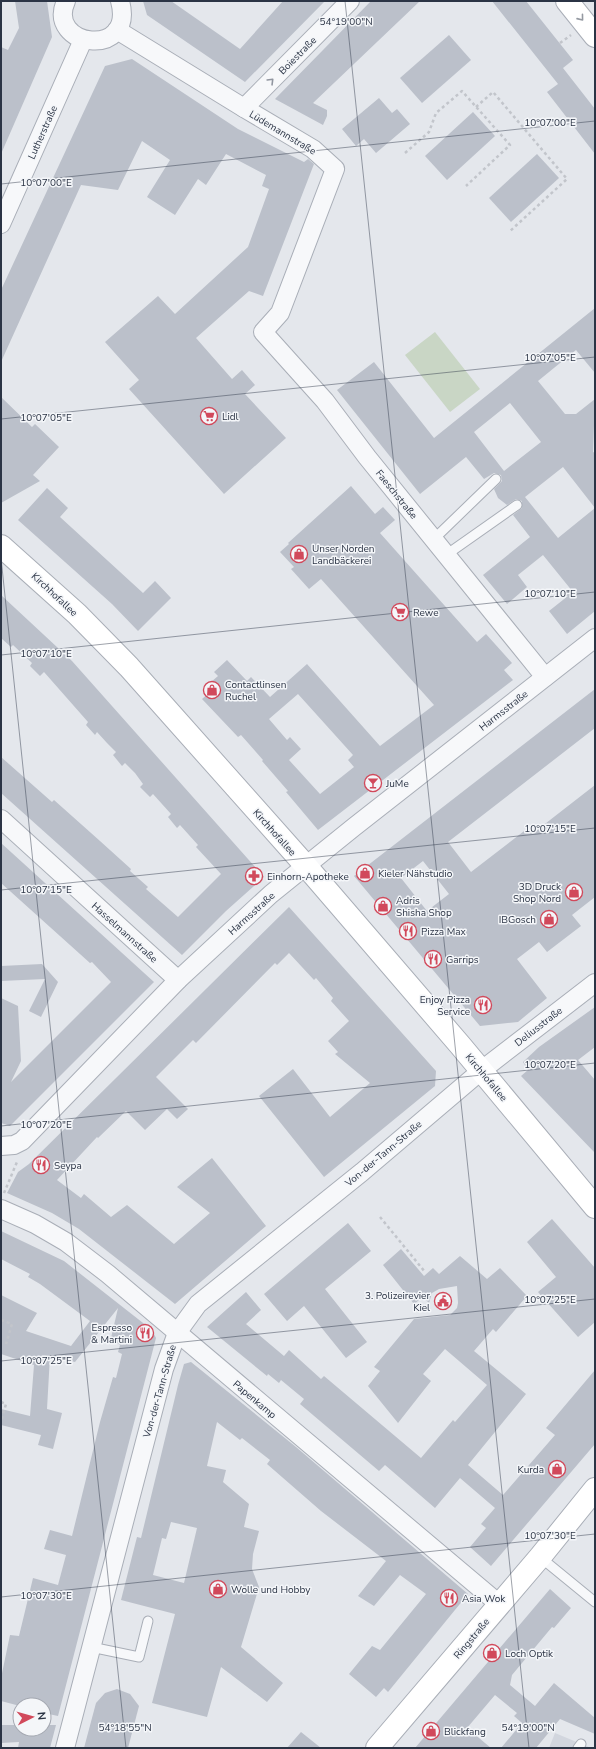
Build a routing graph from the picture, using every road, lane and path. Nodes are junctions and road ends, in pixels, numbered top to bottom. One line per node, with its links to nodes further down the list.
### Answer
1 (66, 1): 7 (street)
2 (120, 1): 5 (street)
3 (350, 1): 10 (street, Boiestraße, one-way to 3)
4 (567, 1): 6 (street, one-way to 6)
5 (117, 30): 7 (street); 10 (street, Lüdemannstraße)
6 (585, 34): 8 (path)
7 (83, 40): 13 (street, Lutherstraße)
8 (560, 43)
9 (476, 107): 11 (path); 12 (path); 14 (path)
10 (244, 108): 15 (street, Lüdemannstraße)
11 (405, 153)
12 (466, 186)
13 (1, 224)
14 (509, 232)
15 (280, 313): 18 (street, Faeschstraße)
16 (496, 479): 18 (lane)
17 (517, 505): 20 (lane)
18 (434, 538): 20 (street, Faeschstraße)
19 (1, 546): 24 (street, Kirchhofallee)
20 (446, 555): 22 (street, Faeschstraße)
21 (595, 638): 22 (street, Harmsstraße)
22 (545, 677): 24 (street, Harmsstraße)
23 (1, 819): 25 (street, Hasselmannstraße)
24 (306, 866): 25 (street, Harmsstraße); 27 (street, Kirchhofallee)
25 (178, 980): 28 (street, Harmsstraße)
26 (595, 982): 27 (street, Deliusstraße)
27 (482, 1070): 31 (street, Kirchhofallee); 36 (street, Von-der-Tann-Straße)
28 (22, 1141): 29 (street); 30 (path)
29 (1, 1146)
30 (1, 1200)
31 (595, 1207)
32 (1, 1209): 36 (street, Papenkamp)
33 (380, 1217): 34 (path)
34 (425, 1272)
35 (1, 1320): 37 (path)
36 (176, 1333): 43 (street, Papenkamp); 45 (street, Von-der-Tann-Straße)
37 (6, 1344)
38 (1, 1402): 39 (path)
39 (1, 1422)
40 (595, 1490): 41 (street, Ringstraße)
41 (540, 1557): 42 (lane); 43 (street, Ringstraße)
42 (595, 1602)
43 (499, 1604): 47 (street, Ringstraße)
44 (148, 1622): 45 (lane)
45 (91, 1647): 46 (street, Von-der-Tann-Straße)
46 (65, 1748)
47 (377, 1748)

